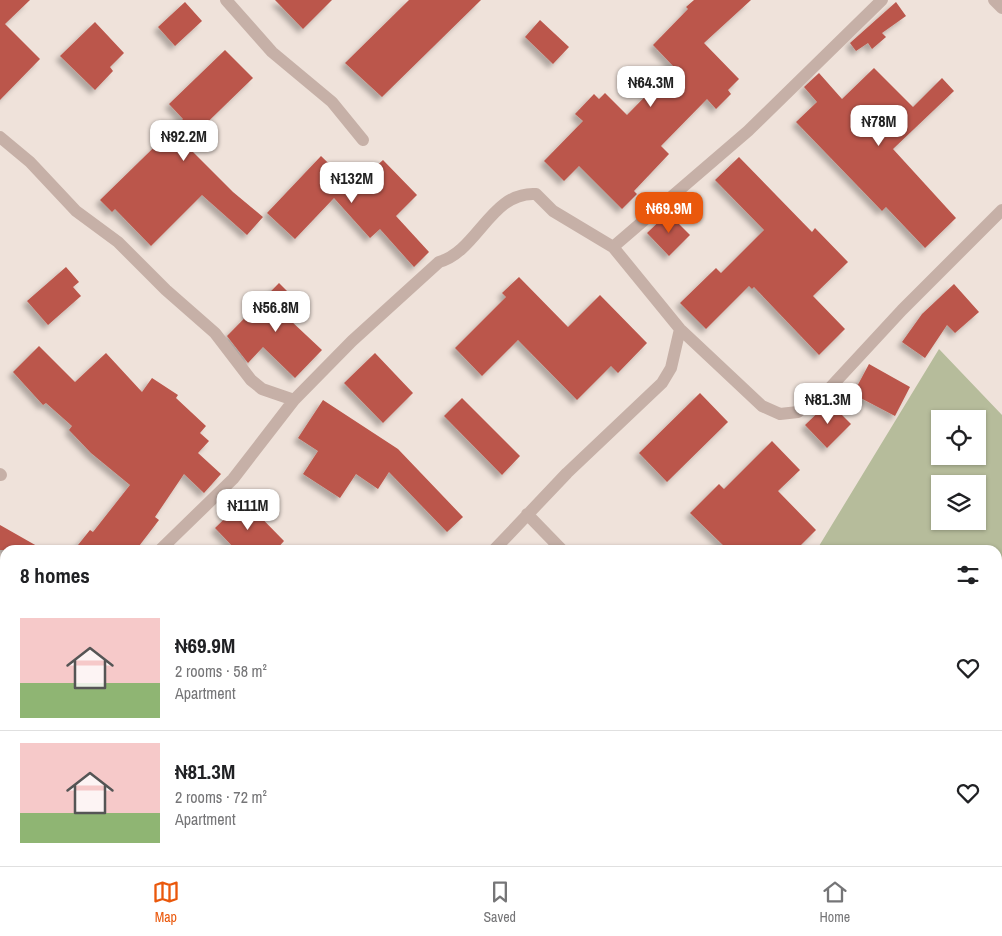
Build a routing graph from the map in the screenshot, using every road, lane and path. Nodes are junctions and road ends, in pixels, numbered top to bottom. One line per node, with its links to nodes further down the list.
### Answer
1 (226, 0): 6 (street)
2 (882, 0): 8 (street)
3 (994, 0): 4 (street)
4 (1002, 8)
5 (0, 137): 10 (street)
6 (363, 140)
7 (1002, 210): 9 (street)
8 (613, 247): 9 (street); 10 (street)
9 (680, 329): 11 (street)
10 (294, 400): 12 (street)
11 (527, 514): 13 (street); 14 (street)
12 (165, 545)
13 (499, 545)
14 (557, 545)

